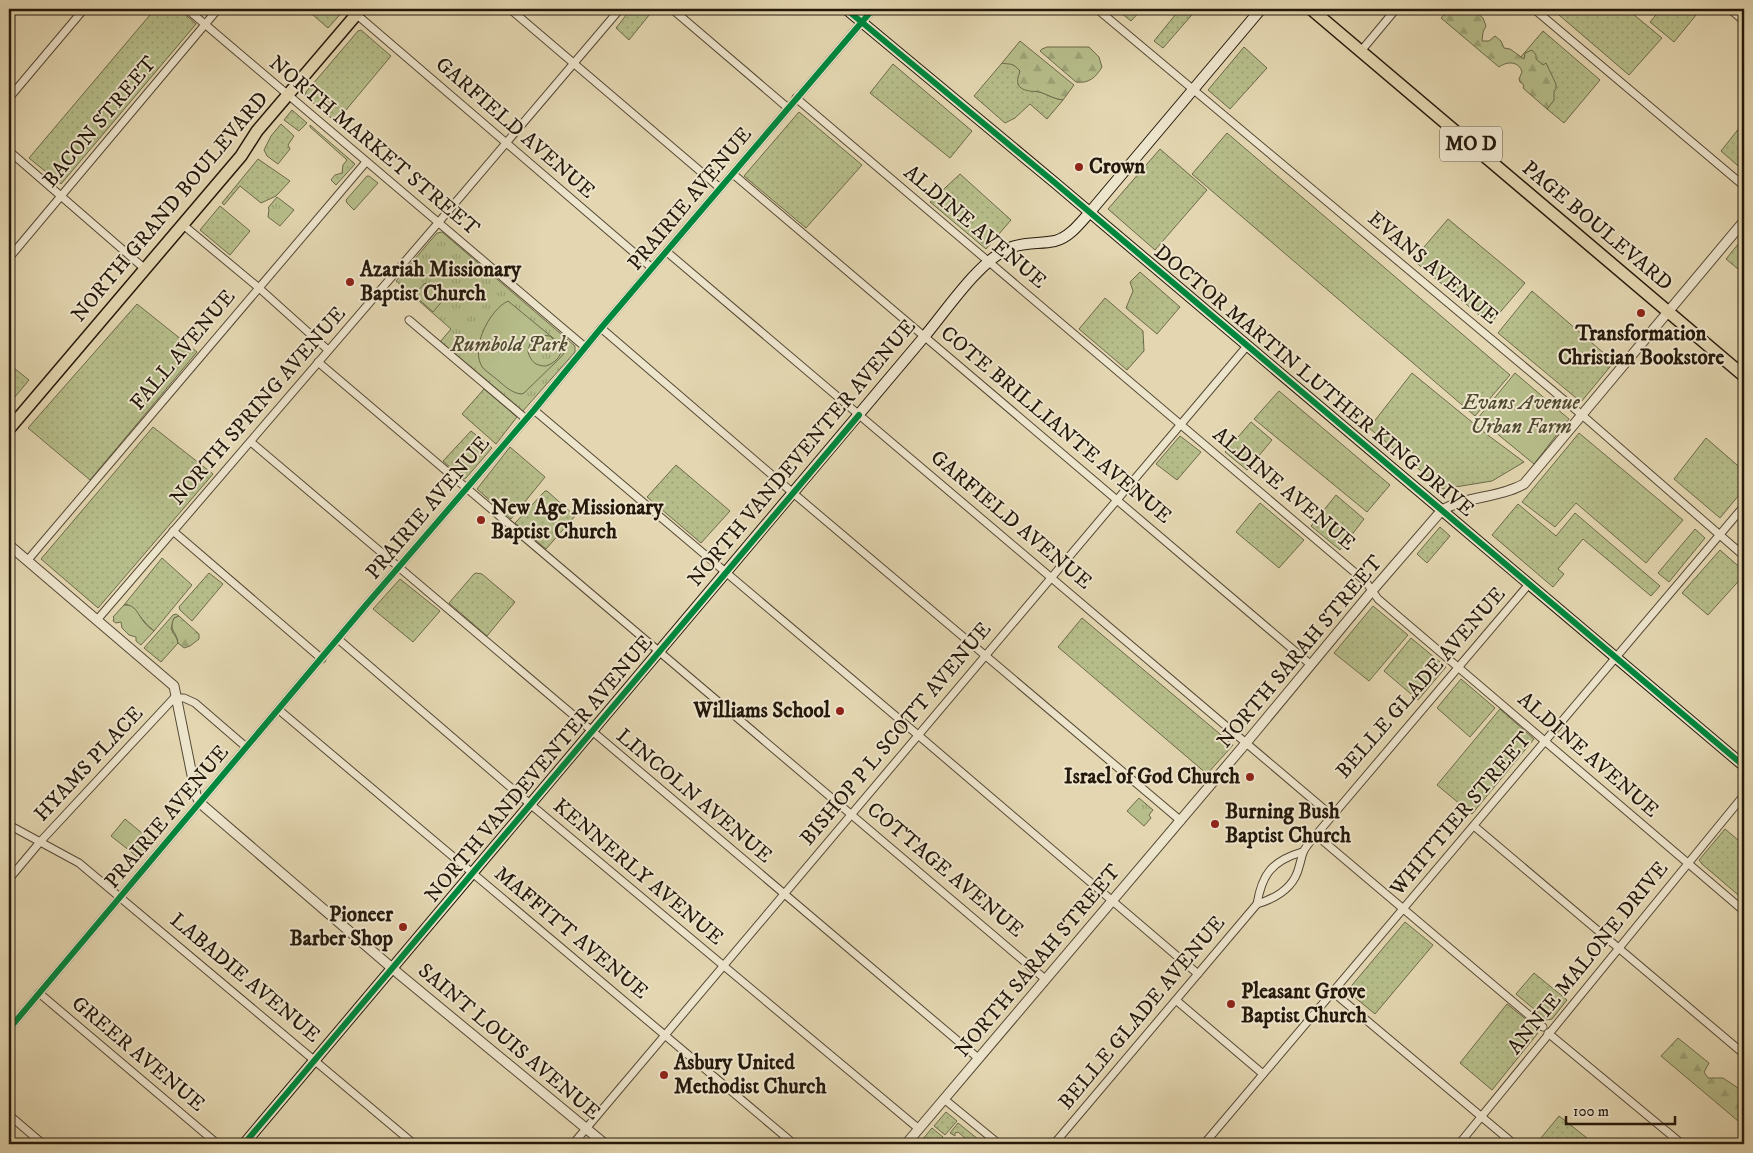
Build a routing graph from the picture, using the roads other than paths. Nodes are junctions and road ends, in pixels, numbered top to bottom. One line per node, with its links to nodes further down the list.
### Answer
1 (84, 9): 23 (street)
2 (186, 9): 18 (street, NORTH MARKET STREET)
3 (218, 9): 18 (street, BACON STREET)
4 (510, 9): 20 (street)
5 (620, 9): 20 (street, NORTH SPRING AVENUE)
6 (672, 9): 25 (street)
7 (873, 9): 17 (street, PRAIRIE AVENUE)
8 (1097, 9): 21 (street, EVANS AVENUE)
9 (1261, 9): 21 (main road, NORTH VANDEVENTER AVENUE)
10 (1311, 9): 19 (main road, PAGE BOULEVARD / MO D)
11 (1396, 9): 19 (street)
12 (1534, 9): 30 (street)
13 (1730, 9): 16 (street)
14 (849, 10): 17 (main road, DOCTOR MARTIN LUTHER KING DRIVE)
15 (358, 12): 22 (main road, NORTH GRAND BOULEVARD); 26 (street, GARFIELD AVENUE)
16 (1744, 21)
17 (862, 22): 24 (street, PRAIRIE AVENUE); 33 (main road, DOCTOR MARTIN LUTHER KING DRIVE)
18 (204, 25): 22 (street, NORTH MARKET STREET); 32 (street, BACON STREET)
19 (1360, 51): 43 (main road, PAGE BOULEVARD / MO D)
20 (574, 64): 26 (street, NORTH SPRING AVENUE); 31 (street)
21 (1193, 90): 33 (main road, NORTH VANDEVENTER AVENUE); 54 (street, EVANS AVENUE)
22 (287, 95): 28 (street, NORTH MARKET STREET); 35 (main road, NORTH GRAND BOULEVARD)
23 (9, 98)
24 (796, 98): 25 (street, PRAIRIE AVENUE); 39 (street, ALDINE AVENUE)
25 (788, 108): 29 (street, PRAIRIE AVENUE)
26 (506, 143): 36 (street, NORTH SPRING AVENUE); 40 (street, GARFIELD AVENUE)
27 (9, 151): 32 (street)
28 (366, 162): 36 (street, NORTH MARKET STREET); 42 (street, FALL AVENUE)
29 (733, 174): 31 (street, PRAIRIE AVENUE); 46 (street, COTE BRILLIANTE AVENUE)
30 (1744, 186)
31 (720, 188): 37 (street, PRAIRIE AVENUE)
32 (61, 197): 38 (street, BACON STREET); 41 (street)
33 (1090, 212): 39 (main road, NORTH VANDEVENTER AVENUE); 47 (main road, DOCTOR MARTIN LUTHER KING DRIVE)
34 (1744, 220): 43 (street, NORTH SARAH STREET)
35 (182, 224): 41 (main road, NORTH GRAND BOULEVARD); 42 (street)
36 (438, 224): 48 (street, NORTH MARKET STREET); 49 (street, NORTH SPRING AVENUE)
37 (666, 252): 40 (street, PRAIRIE AVENUE); 53 (street, GARFIELD AVENUE)
38 (9, 258)
39 (988, 262): 46 (main road, NORTH VANDEVENTER AVENUE); 56 (street, ALDINE AVENUE)
40 (652, 268): 45 (street, PRAIRIE AVENUE)
41 (145, 269): 57 (main road, NORTH GRAND BOULEVARD)
42 (259, 288): 49 (street); 68 (street, FALL AVENUE)
43 (1669, 312): 51 (main road, PAGE BOULEVARD / MO D); 54 (street, NORTH SARAH STREET)
44 (409, 320): 55 (street)
45 (601, 328): 48 (street, PRAIRIE AVENUE); 60 (street)
46 (924, 337): 53 (main road, NORTH VANDEVENTER AVENUE); 61 (street, COTE BRILLIANTE AVENUE)
47 (1247, 346): 56 (street, BISHOP P L SCOTT AVENUE); 63 (main road, DOCTOR MARTIN LUTHER KING DRIVE)
48 (585, 347): 52 (street, PRAIRIE AVENUE)
49 (328, 350): 50 (street, NORTH SPRING AVENUE)
50 (318, 362): 58 (street, NORTH SPRING AVENUE); 59 (street, COTTAGE AVENUE)
51 (1744, 376)
52 (534, 410): 55 (street, PRAIRIE AVENUE); 70 (street)
53 (859, 415): 60 (main road, NORTH VANDEVENTER AVENUE); 71 (street, GARFIELD AVENUE)
54 (1582, 415): 63 (street, NORTH SARAH STREET); 65 (street, EVANS AVENUE)
55 (526, 419): 59 (street, PRAIRIE AVENUE)
56 (1180, 425): 61 (street, BISHOP P L SCOTT AVENUE); 73 (street, ALDINE AVENUE)
57 (9, 429)
58 (250, 442): 64 (street, NORTH SPRING AVENUE); 69 (street, LINCOLN AVENUE)
59 (466, 488): 69 (street, PRAIRIE AVENUE); 76 (street, COTTAGE AVENUE)
60 (793, 493): 70 (main road, NORTH VANDEVENTER AVENUE); 77 (street)
61 (1118, 500): 71 (street, BISHOP P L SCOTT AVENUE); 80 (street, COTE BRILLIANTE AVENUE)
62 (1744, 506): 65 (street, WHITTIER STREET)
63 (1442, 510): 72 (main road, DOCTOR MARTIN LUTHER KING DRIVE); 73 (street, NORTH SARAH STREET)
64 (174, 531): 74 (street, NORTH SPRING AVENUE); 79 (street)
65 (1720, 535): 67 (street, EVANS AVENUE); 78 (street, WHITTIER STREET)
66 (9, 545): 68 (street)
67 (1744, 556)
68 (27, 561): 74 (street)
69 (399, 568): 75 (street, PRAIRIE AVENUE); 84 (street, LINCOLN AVENUE)
70 (726, 572): 76 (main road, NORTH VANDEVENTER AVENUE); 85 (street)
71 (1051, 577): 77 (street, BISHOP P L SCOTT AVENUE); 87 (street, GARFIELD AVENUE)
72 (1529, 584): 78 (main road, DOCTOR MARTIN LUTHER KING DRIVE); 81 (street, BELLE GLADE AVENUE)
73 (1372, 591): 80 (street, NORTH SARAH STREET); 81 (street, ALDINE AVENUE)
74 (97, 620): 82 (street)
75 (338, 639): 79 (street, PRAIRIE AVENUE); 92 (street, KENNERLY AVENUE)
76 (659, 652): 84 (main road, NORTH VANDEVENTER AVENUE); 93 (street, COTTAGE AVENUE)
77 (985, 654): 85 (street, BISHOP P L SCOTT AVENUE); 95 (street)
78 (1616, 658): 86 (street, WHITTIER STREET); 89 (main road, DOCTOR MARTIN LUTHER KING DRIVE)
79 (322, 659): 83 (street, PRAIRIE AVENUE)
80 (1310, 664): 87 (street, NORTH SARAH STREET)
81 (1458, 666): 86 (street, ALDINE AVENUE); 94 (street, BELLE GLADE AVENUE)
82 (177, 698): 88 (street); 91 (street); 99 (street, HYAMS PLACE)
83 (279, 710): 88 (street, PRAIRIE AVENUE); 102 (street, MAFFITT AVENUE)
84 (591, 732): 92 (main road, NORTH VANDEVENTER AVENUE); 104 (street, LINCOLN AVENUE)
85 (918, 735): 93 (street, BISHOP P L SCOTT AVENUE); 106 (street)
86 (1545, 741): 97 (street, WHITTIER STREET); 101 (street, ALDINE AVENUE)
87 (1246, 743): 94 (street, GARFIELD AVENUE); 95 (street, NORTH SARAH STREET)
88 (246, 747): 91 (street, PRAIRIE AVENUE)
89 (1744, 766)
90 (1744, 795): 101 (street, ANNIE MALONE DRIVE)
91 (200, 803): 105 (street, PRAIRIE AVENUE); 112 (street, SAINT LOUIS AVENUE)
92 (530, 804): 102 (main road, NORTH VANDEVENTER AVENUE); 111 (street, KENNERLY AVENUE)
93 (851, 814): 104 (street, BISHOP P L SCOTT AVENUE); 114 (street, COTTAGE AVENUE)
94 (1331, 815): 98 (street, BELLE GLADE AVENUE)
95 (1180, 821): 106 (street, NORTH SARAH STREET)
96 (9, 825): 99 (street, LABADIE AVENUE)
97 (1474, 826): 108 (street, WHITTIER STREET); 110 (street)
98 (1316, 835): 100 (street, BELLE GLADE AVENUE); 108 (street)
99 (40, 842): 103 (street, HYAMS PLACE); 105 (street, LABADIE AVENUE)
100 (1302, 852): 107 (street, BELLE GLADE AVENUE); 107 (street, BELLE GLADE AVENUE)
101 (1688, 863): 109 (street, ALDINE AVENUE); 110 (street, ANNIE MALONE DRIVE)
102 (472, 874): 112 (main road, NORTH VANDEVENTER AVENUE); 120 (street, MAFFITT AVENUE)
103 (9, 879)
104 (784, 894): 111 (street, BISHOP P L SCOTT AVENUE); 122 (street, LINCOLN AVENUE)
105 (121, 897): 115 (street, PRAIRIE AVENUE); 123 (street, LABADIE AVENUE)
106 (1113, 901): 113 (street); 114 (street, NORTH SARAH STREET)
107 (1258, 904): 113 (street, BELLE GLADE AVENUE)
108 (1404, 908): 119 (street); 124 (street, WHITTIER STREET)
109 (1744, 911)
110 (1618, 949): 119 (street, ANNIE MALONE DRIVE); 121 (street)
111 (723, 967): 120 (street, BISHOP P L SCOTT AVENUE); 129 (street, KENNERLY AVENUE)
112 (392, 968): 123 (main road, NORTH VANDEVENTER AVENUE); 128 (street, SAINT LOUIS AVENUE)
113 (1198, 974): 117 (street, BELLE GLADE AVENUE)
114 (1045, 979): 122 (street, NORTH SARAH STREET)
115 (40, 993): 118 (street, PRAIRIE AVENUE); 130 (street, GREER AVENUE)
116 (1340, 998): 127 (street)
117 (1176, 1001): 124 (street); 139 (street, BELLE GLADE AVENUE)
118 (9, 1030)
119 (1546, 1030): 127 (street, ANNIE MALONE DRIVE); 143 (street)
120 (666, 1035): 128 (street, BISHOP P L SCOTT AVENUE); 136 (street, MAFFITT AVENUE)
121 (1744, 1054)
122 (978, 1058): 125 (street, NORTH SARAH STREET)
123 (315, 1060): 132 (main road, NORTH VANDEVENTER AVENUE); 133 (street, LABADIE AVENUE)
124 (1263, 1074): 140 (street, WHITTIER STREET)
125 (944, 1099): 129 (street, NORTH SARAH STREET); 138 (street)
126 (9, 1115): 131 (street)
127 (1482, 1117): 141 (street, ANNIE MALONE DRIVE); 142 (street)
128 (586, 1128): 134 (street, BISHOP P L SCOTT AVENUE); 135 (street, SAINT LOUIS AVENUE)
129 (919, 1129): 137 (street, NORTH SARAH STREET)
130 (214, 1141)
131 (43, 1144)
132 (244, 1144)
133 (414, 1144)
134 (573, 1144)
135 (605, 1144)
136 (794, 1144)
137 (906, 1144)
138 (999, 1144)
139 (1054, 1144)
140 (1204, 1144)
141 (1459, 1144)
142 (1514, 1144)
143 (1682, 1144)

